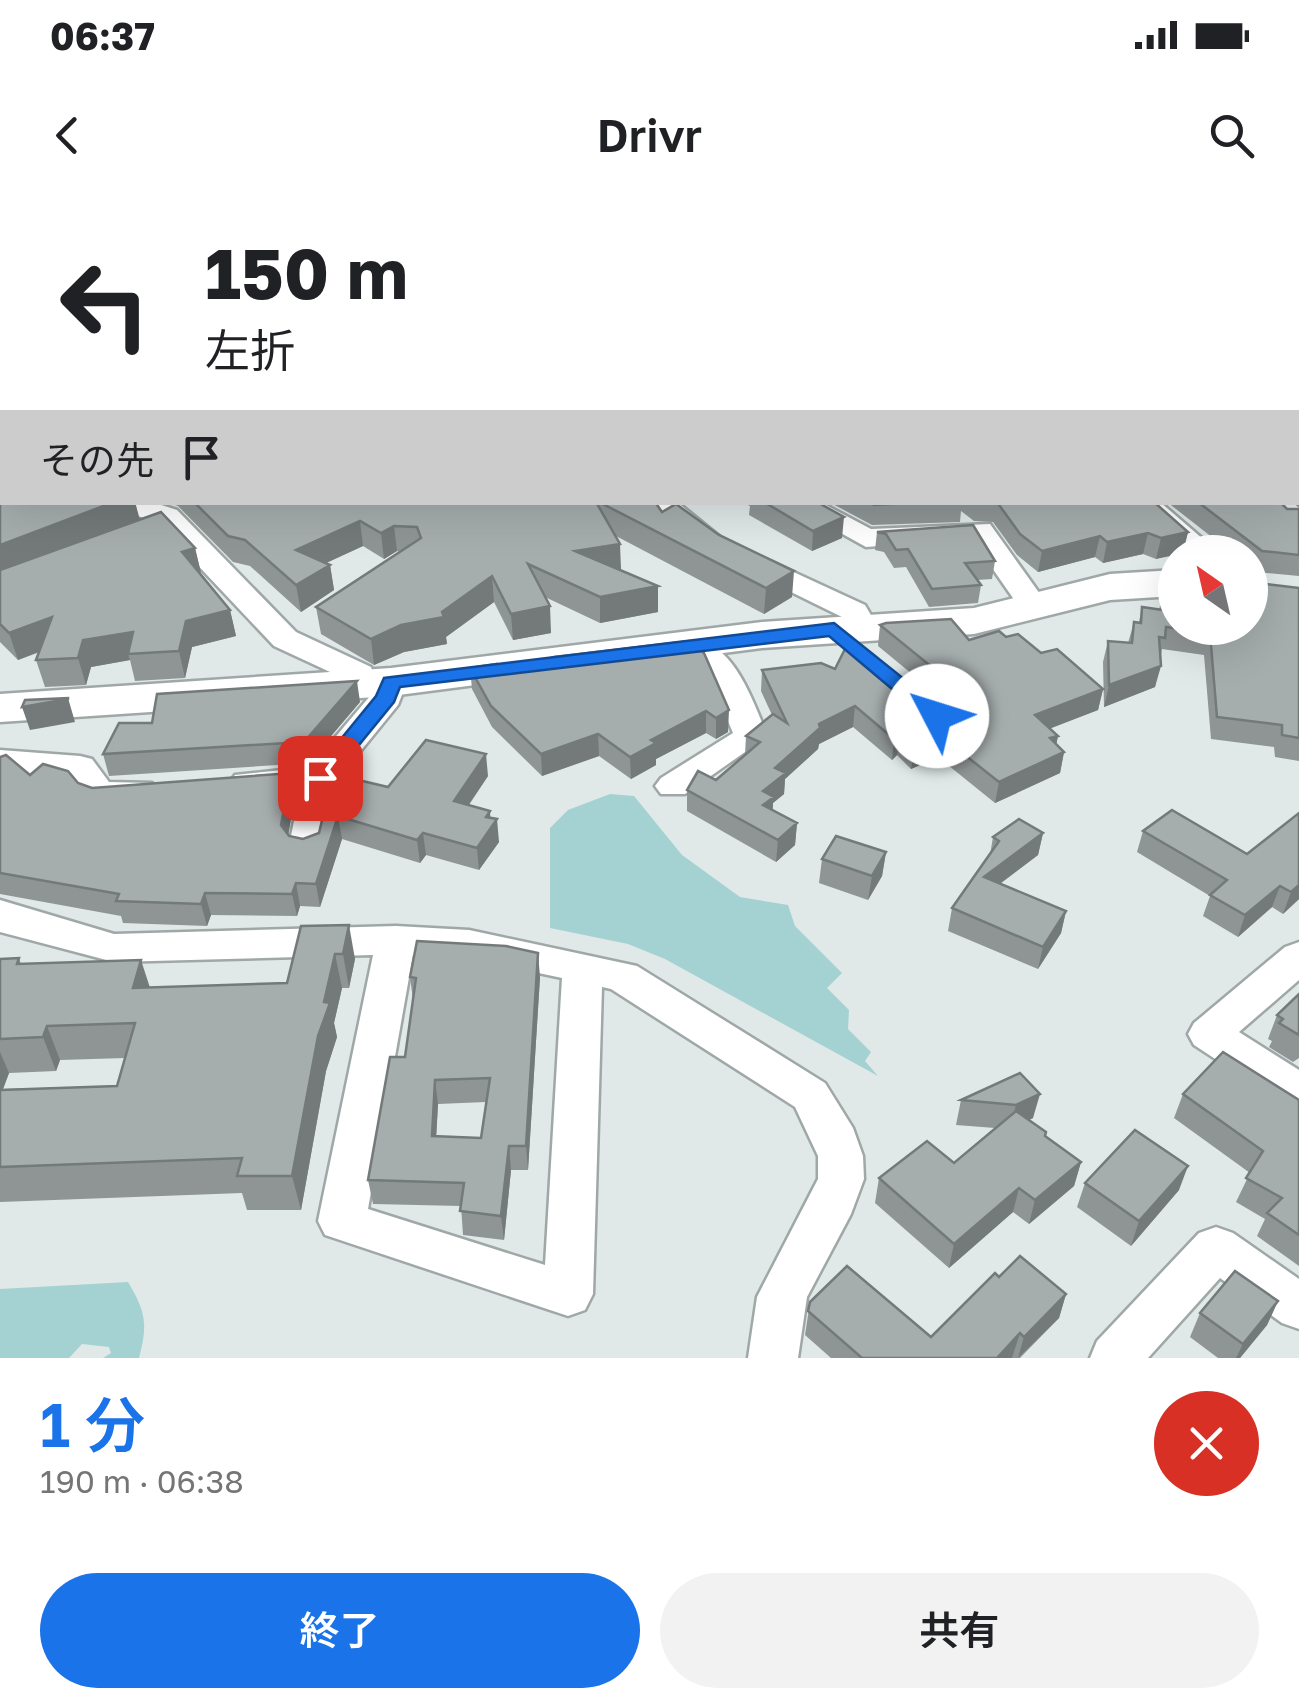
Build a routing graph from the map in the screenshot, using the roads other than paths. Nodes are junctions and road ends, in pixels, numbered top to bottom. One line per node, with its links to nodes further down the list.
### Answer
1 (138, 505): 5 (street)
2 (804, 505): 9 (street)
3 (1146, 505): 7 (street)
4 (664, 509): 12 (street)
5 (179, 513): 6 (street); 11 (street)
6 (139, 534)
7 (1183, 535)
8 (1158, 584): 9 (street)
9 (1034, 608): 12 (street)
10 (316, 620): 11 (street)
11 (285, 639): 14 (street)
12 (858, 641): 13 (street)
13 (690, 644): 14 (street); 19 (street)
14 (375, 683): 15 (street); 17 (street)
15 (0, 708)
16 (0, 760): 20 (street)
17 (320, 778): 18 (street); 21 (street)
18 (210, 786)
19 (673, 786)
20 (173, 788)
21 (307, 846)
22 (0, 914): 23 (street)
23 (396, 940): 25 (street); 25 (street)
24 (1299, 956): 26 (street)
25 (583, 968): 28 (street)
26 (1299, 1092)
27 (1299, 1307): 29 (street)
28 (773, 1358)
29 (1114, 1358)

